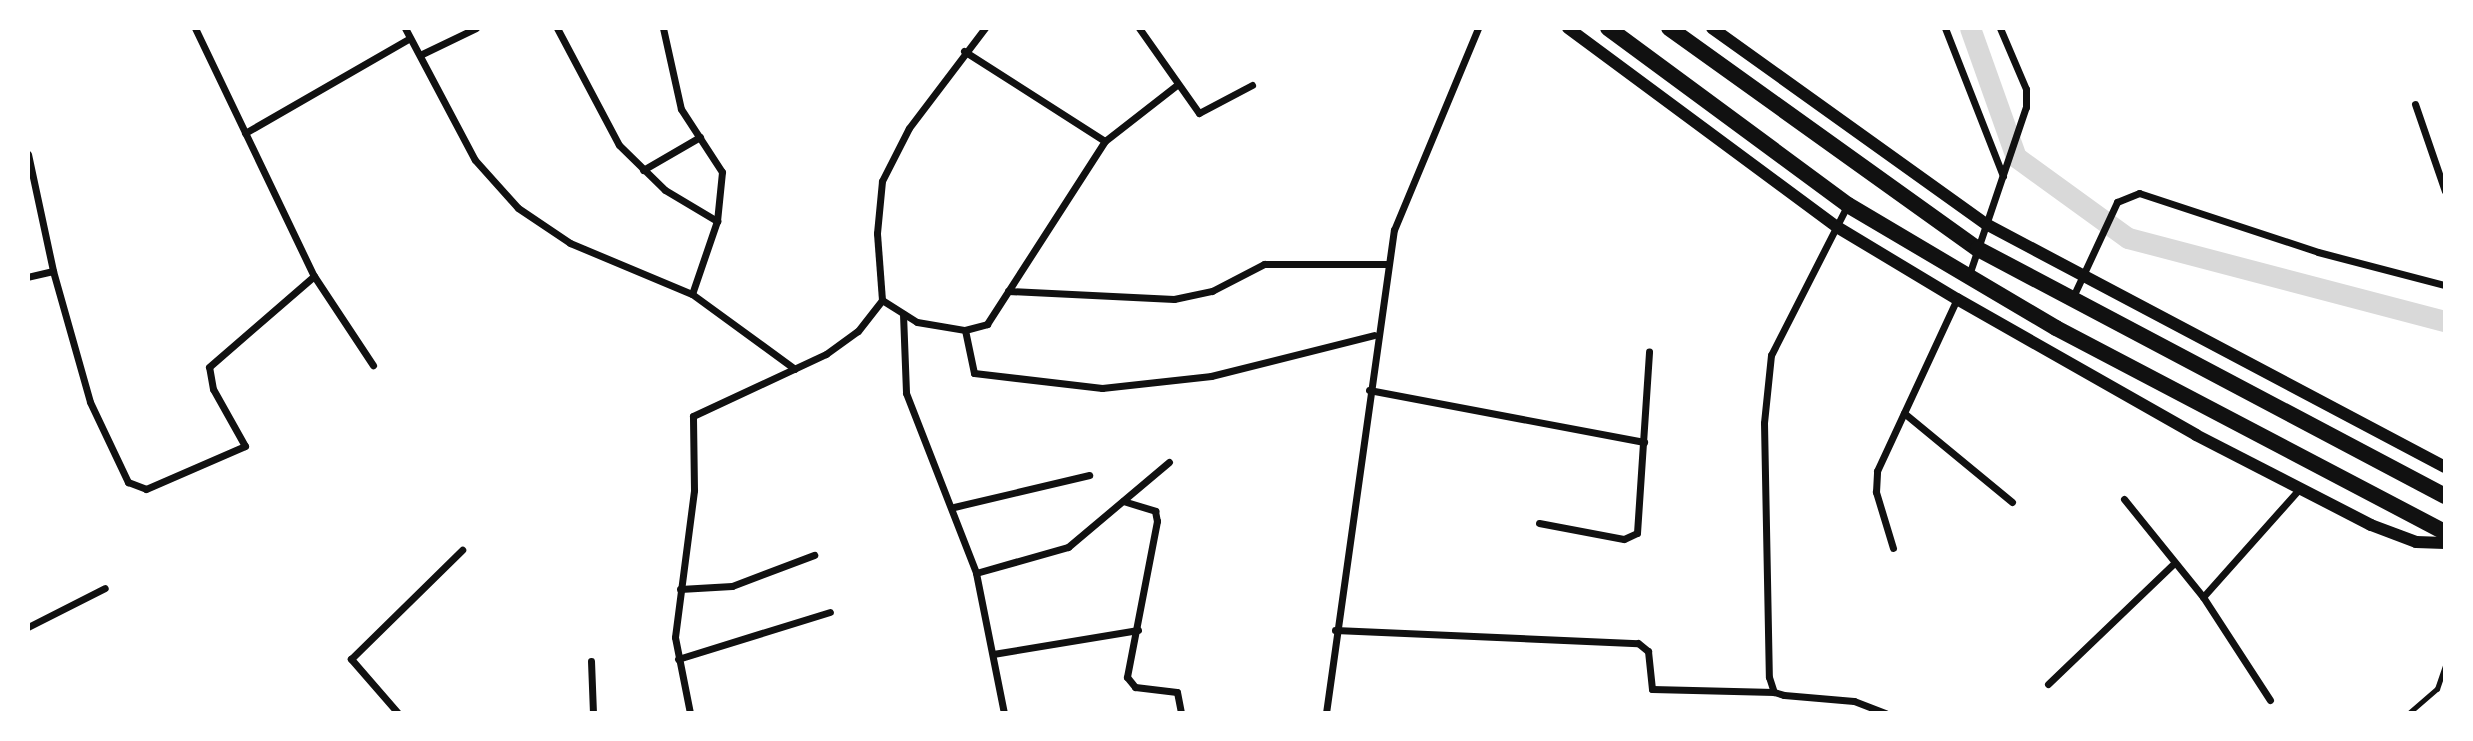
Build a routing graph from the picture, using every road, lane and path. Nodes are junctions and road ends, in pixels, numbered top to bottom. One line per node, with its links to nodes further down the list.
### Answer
1 (195, 28): 21 (street)
2 (405, 28): 15 (street)
3 (476, 28): 17 (street)
4 (557, 28): 25 (street)
5 (663, 28): 22 (street)
6 (985, 28): 16 (street)
7 (1139, 28): 18 (street)
8 (1478, 28): 33 (street)
9 (1568, 28): 31 (street)
10 (1608, 28): 28 (highway)
11 (1669, 28): 32 (highway)
12 (1712, 28): 30 (street)
13 (1945, 28): 26 (street)
14 (2000, 28): 26 (street)
15 (410, 38): 17 (street); 21 (street)
16 (964, 51): 23 (street); 43 (street)
17 (420, 55): 41 (street)
18 (1177, 85): 19 (street); 23 (street)
19 (1252, 85)
20 (2415, 104): 27 (street)
21 (246, 133): 35 (street)
22 (700, 137): 25 (street); 29 (street)
23 (1105, 141): 40 (street)
24 (28, 154): 34 (street)
25 (643, 170): 29 (street)
26 (2003, 176): 30 (street)
27 (2445, 191)
28 (1847, 205): 31 (street); 37 (highway)
29 (717, 221): 41 (street)
30 (1986, 224): 32 (street); 38 (street)
31 (1837, 227): 42 (street); 83 (street)
32 (1978, 249): 37 (street); 44 (highway)
33 (1386, 264): 40 (street); 47 (street)
34 (53, 271): 35 (street); 36 (street)
35 (314, 276): 49 (street)
36 (28, 277)
37 (1968, 277): 64 (highway)
38 (2083, 277): 39 (street); 44 (street); 55 (street)
39 (2445, 285)
40 (1009, 291): 46 (street)
41 (692, 294): 50 (street)
42 (1957, 299): 52 (street); 57 (street)
43 (883, 300): 45 (street); 50 (street)
44 (2071, 301): 58 (highway)
45 (903, 314): 46 (street); 62 (street)
46 (965, 330): 47 (street)
47 (1374, 335): 51 (street)
48 (1649, 351): 53 (street)
49 (373, 365)
50 (795, 369): 72 (street)
51 (1369, 390): 53 (street); 77 (street)
52 (1904, 413): 61 (street); 66 (street)
53 (1644, 442): 63 (street)
54 (1169, 461): 60 (street)
55 (2445, 467)
56 (1089, 475): 62 (street)
57 (2300, 488): 65 (street); 73 (street)
58 (2445, 496)
59 (2124, 499): 69 (street)
60 (1123, 501): 70 (street); 76 (street)
61 (2011, 502)
62 (954, 507): 70 (street)
63 (1539, 523)
64 (2445, 532)
65 (2445, 543)
66 (1893, 548)
67 (462, 550): 85 (street)
68 (814, 555): 72 (street)
69 (2172, 565): 73 (street); 82 (street)
70 (976, 573): 78 (street)
71 (104, 588): 75 (street)
72 (680, 589): 79 (street)
73 (2203, 597): 84 (street)
74 (830, 612): 79 (street)
75 (28, 627)
76 (1138, 630): 78 (street); 89 (street)
77 (1335, 631): 83 (street); 90 (street)
78 (993, 654): 88 (street)
79 (678, 659): 87 (street)
80 (591, 661): 86 (street)
81 (2445, 666): 92 (lane)
82 (2048, 684)
83 (1774, 692): 91 (street)
84 (2270, 700)
85 (398, 713)
86 (593, 713)
87 (690, 713)
88 (1004, 713)
89 (1181, 713)
90 (1326, 713)
91 (1886, 713)
92 (2409, 713)

